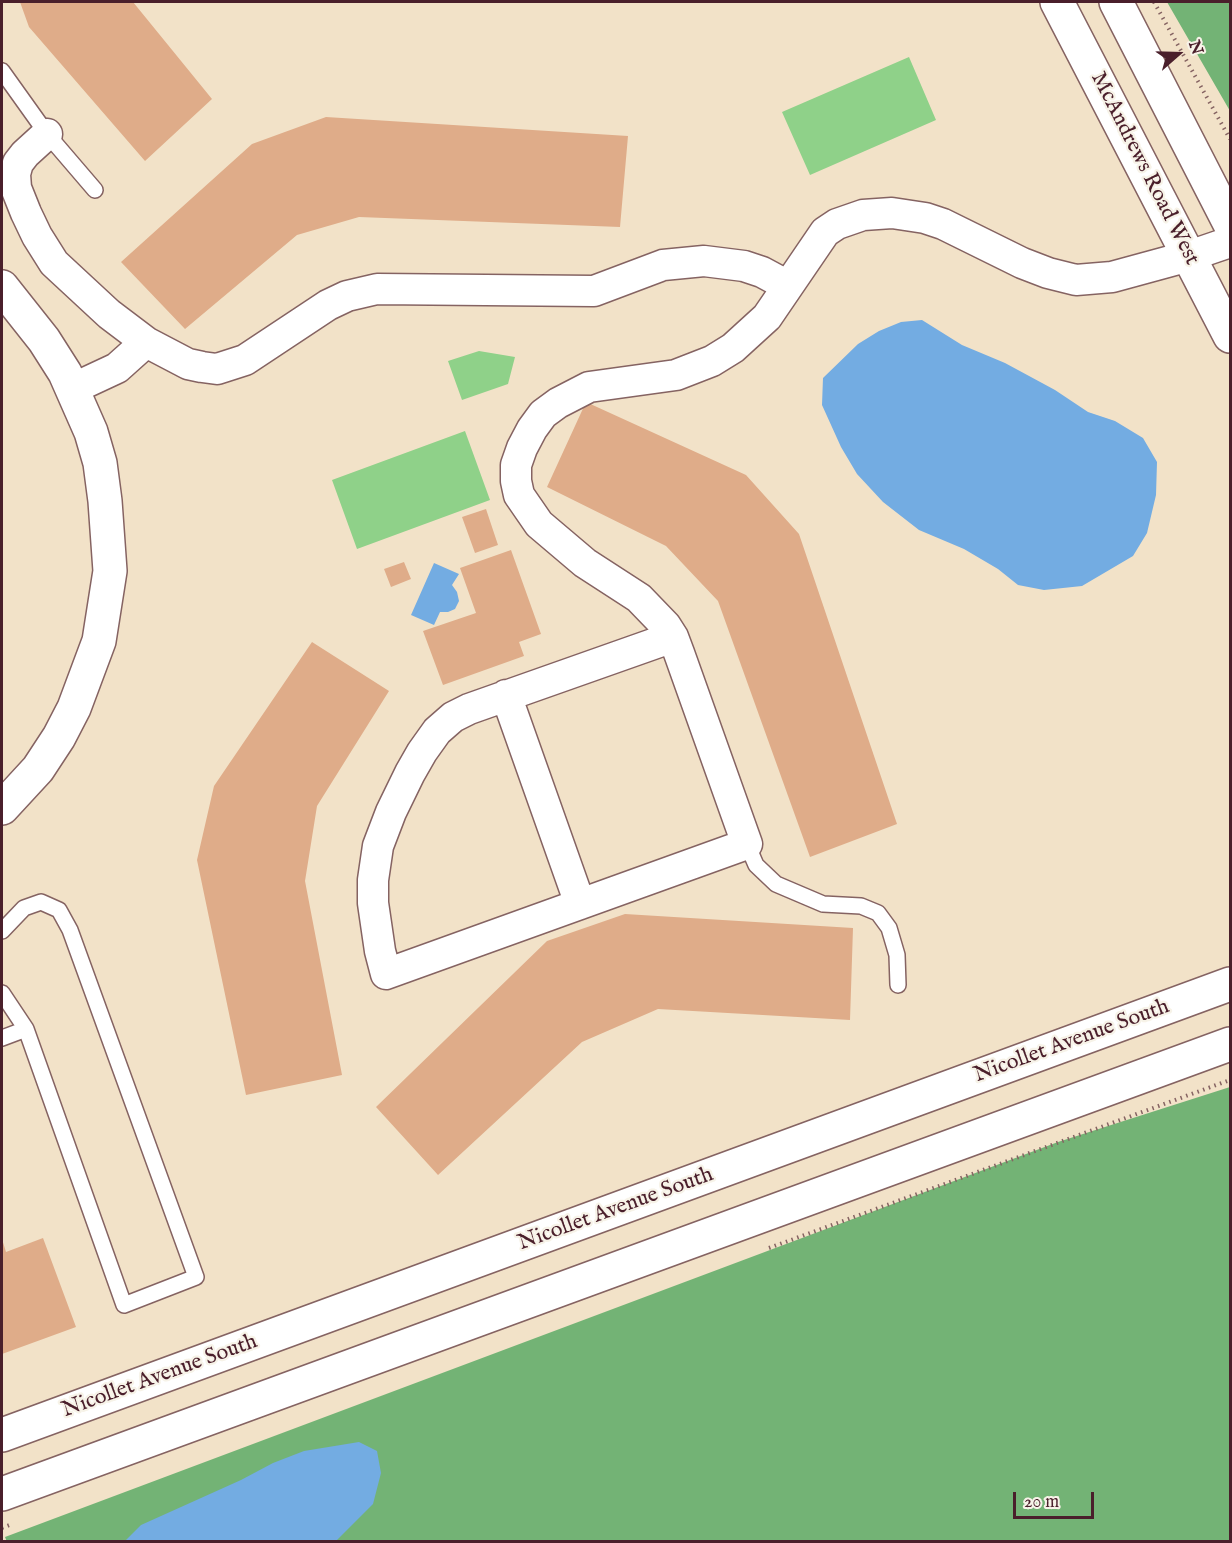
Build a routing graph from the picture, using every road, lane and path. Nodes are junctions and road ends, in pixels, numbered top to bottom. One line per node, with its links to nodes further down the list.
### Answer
1 (1057, 2): 10 (main road, McAndrews Road West)
2 (1116, 2): 8 (main road)
3 (1154, 2): 6 (path)
4 (2, 71): 5 (lane)
5 (47, 134): 7 (lane); 14 (street)
6 (1230, 138)
7 (95, 190)
8 (1230, 224)
9 (1230, 242): 10 (street)
10 (1189, 256): 11 (street); 13 (main road, McAndrews Road West)
11 (788, 286): 14 (street); 16 (street)
12 (2, 287): 15 (main road)
13 (1230, 336)
14 (146, 342): 15 (street)
15 (72, 389): 18 (main road)
16 (673, 637): 17 (street); 19 (street)
17 (506, 696): 20 (street); 20 (street)
18 (2, 808)
19 (747, 844): 20 (street); 23 (lane)
20 (580, 904)
21 (2, 930): 25 (lane)
22 (1230, 984): 28 (main road, Nicollet Avenue South)
23 (898, 985)
24 (2, 993): 25 (lane)
25 (26, 1029): 26 (lane)
26 (2, 1038)
27 (1230, 1044): 29 (main road)
28 (2, 1435)
29 (2, 1494)

